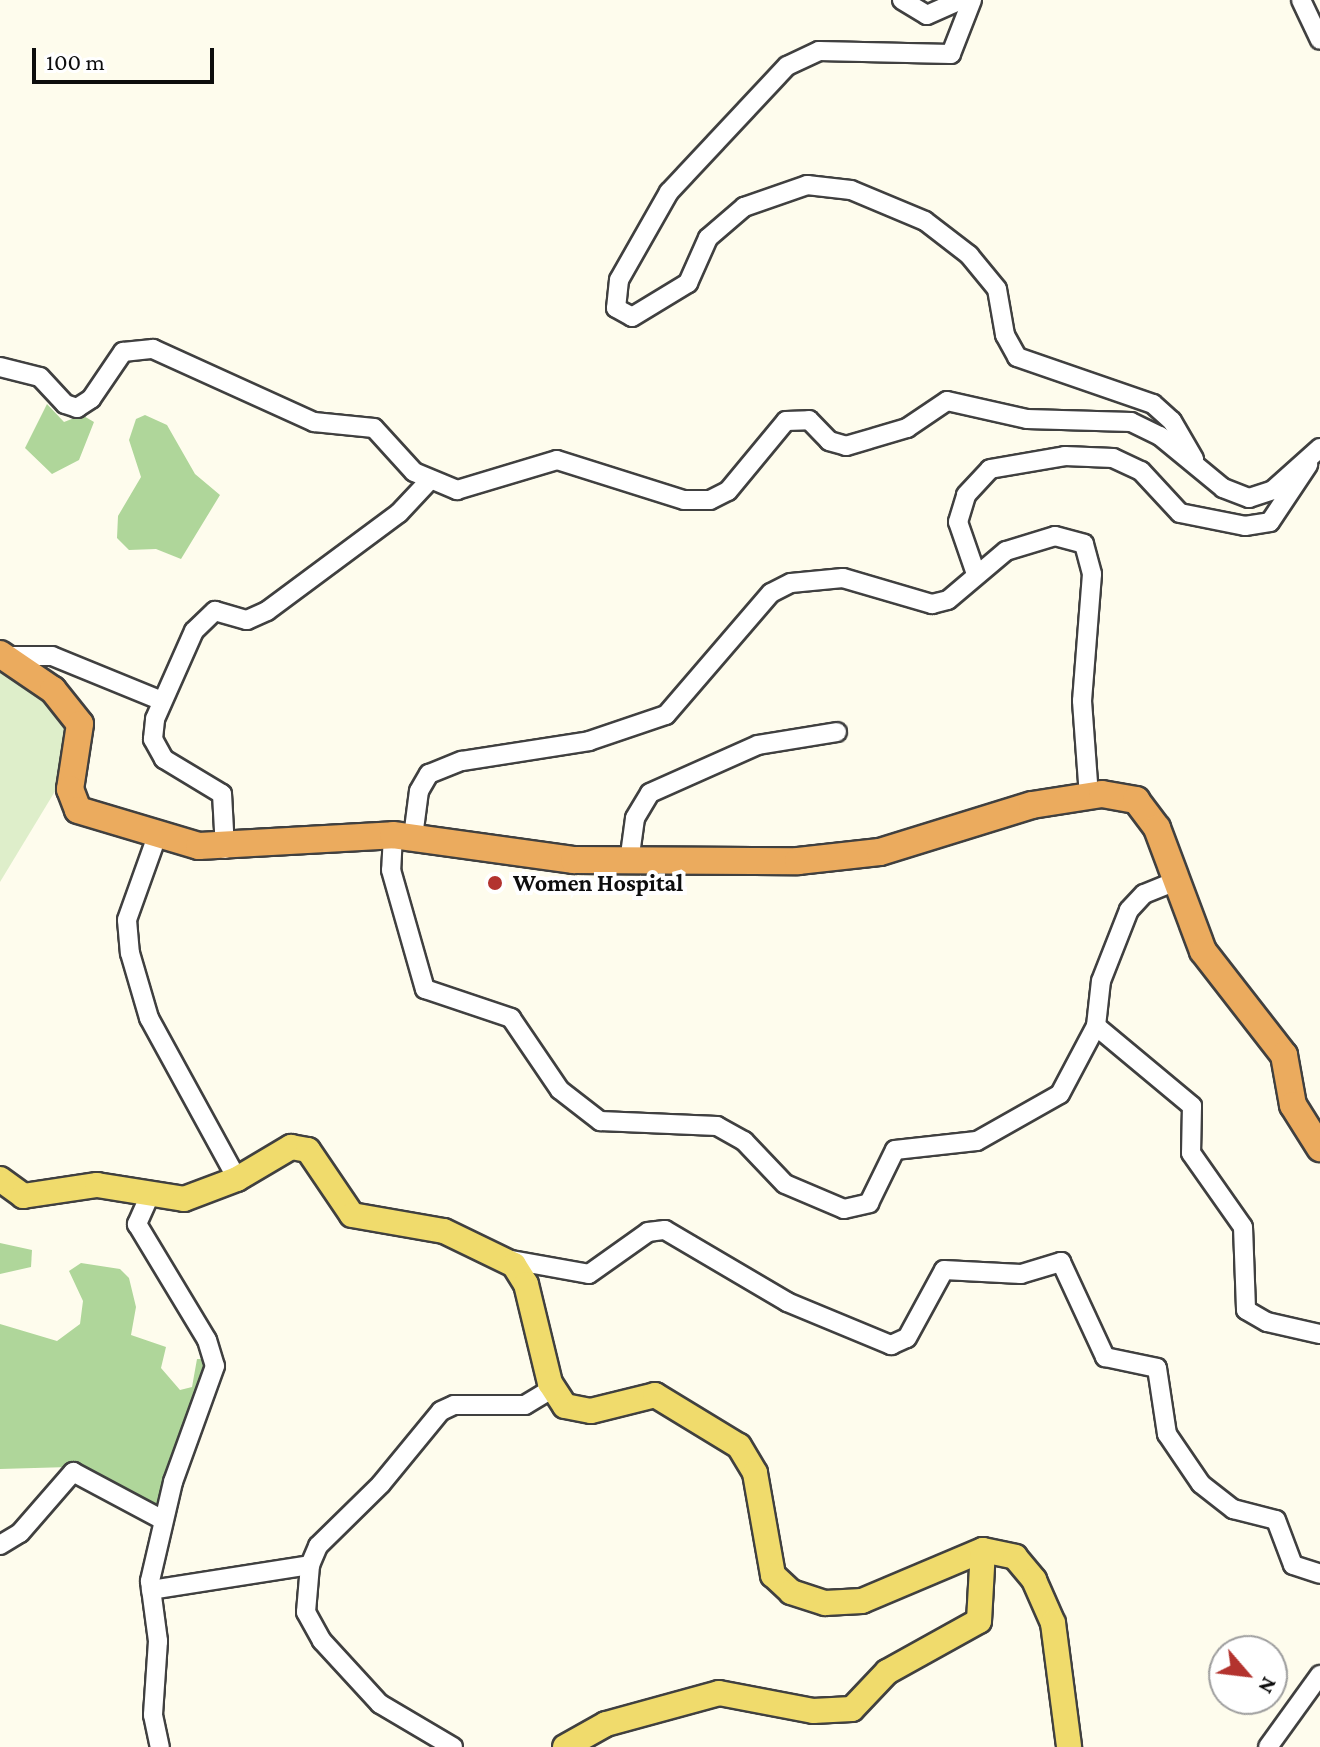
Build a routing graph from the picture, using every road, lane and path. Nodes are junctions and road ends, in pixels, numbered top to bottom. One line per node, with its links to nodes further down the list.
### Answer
1 (902, 0): 2 (street)
2 (961, 0)
3 (972, 0): 8 (street)
4 (1301, 0): 5 (street)
5 (1320, 40)
6 (0, 367): 9 (street)
7 (1320, 449): 8 (street); 10 (street)
8 (1200, 472): 9 (street)
9 (429, 481): 12 (street)
10 (975, 571): 14 (street); 16 (street)
11 (2, 655): 12 (street); 15 (highway)
12 (162, 701): 17 (street)
13 (837, 732): 18 (street)
14 (1089, 796): 18 (highway); 19 (highway)
15 (157, 836): 17 (highway); 23 (street)
16 (403, 836): 17 (highway); 18 (highway); 20 (street)
17 (225, 849)
18 (629, 862)
19 (1177, 881): 20 (street); 21 (highway)
20 (1096, 1026): 26 (street)
21 (1320, 1148)
22 (0, 1179): 24 (main road)
23 (237, 1179): 24 (main road); 25 (main road)
24 (149, 1197): 28 (street)
25 (506, 1259): 27 (main road); 32 (street)
26 (1320, 1334)
27 (552, 1389): 30 (main road); 31 (street)
28 (163, 1520): 29 (street); 33 (street)
29 (0, 1545)
30 (983, 1550): 37 (main road); 38 (main road)
31 (310, 1565): 33 (street); 36 (street)
32 (1320, 1574)
33 (151, 1590): 35 (street)
34 (1320, 1675): 39 (street)
35 (160, 1747)
36 (453, 1747)
37 (565, 1747)
38 (1069, 1747)
39 (1268, 1747)

